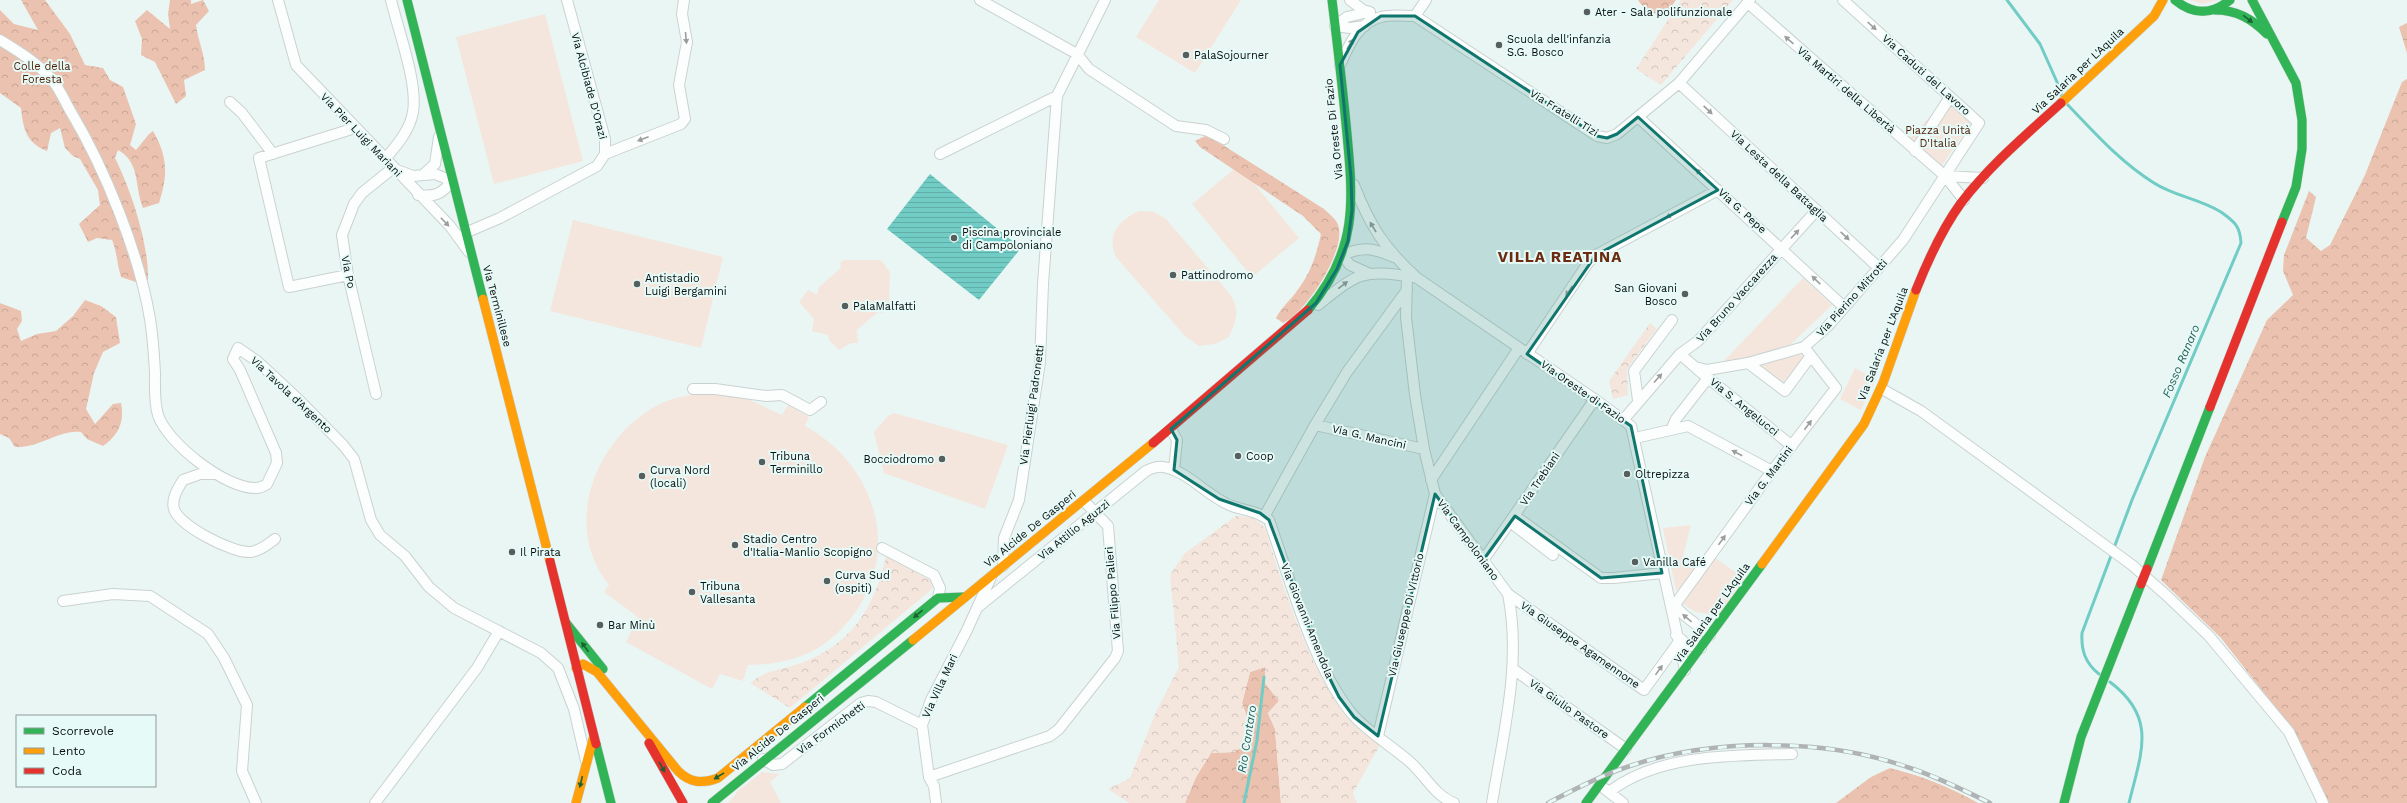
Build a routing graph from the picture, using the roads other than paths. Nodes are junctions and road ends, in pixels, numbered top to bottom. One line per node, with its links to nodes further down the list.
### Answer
1 (278, 0): 34 (street, Via Pier Luigi Mariani)
2 (391, 0): 41 (street)
3 (407, 0): 35 (main road, Via Terminillese)
4 (567, 0): 39 (street, Via Alcibiade D'Orazi)
5 (684, 0): 39 (street, one-way to 39)
6 (980, 0): 27 (street)
7 (1106, 0): 27 (street, Via Pierluigi Padronetti)
8 (1332, 0): 22 (main road, Via Oreste Di Fazio)
9 (1350, 0): 19 (street)
10 (1426, 0): 21 (street)
11 (1843, 0): 31 (street, Via Caduti del Lavoro, one-way to 31)
12 (2163, 0): 24 (main road, Via Salaria per L'Aquila)
13 (2175, 0): 17 (main road)
14 (2230, 0): 18 (main road)
15 (2252, 0): 26 (main road)
16 (1749, 2): 29 (street, Via Fratelli Tizi); 37 (street, Via Martiri della Libertà, one-way to 16)
17 (2188, 10): 18 (main road, Via Salaria per L'Aquila); 24 (main road, Via Salaria per L'Aquila)
18 (2214, 10): 26 (main road, Via Salaria per L'Aquila, one-way to 26)
19 (1368, 12): 20 (street); 22 (street)
20 (1381, 16): 21 (street); 23 (street)
21 (1415, 16): 33 (street, Via Fratelli Tizi)
22 (1335, 26): 23 (street); 28 (main road, Via Oreste Di Fazio)
23 (1365, 26): 28 (street, one-way to 23)
24 (2142, 28): 46 (main road, Via Salaria per L'Aquila)
25 (0, 40): 88 (street, Via Tavola d'Argento)
26 (2275, 44): 142 (main road, bridge)
27 (1077, 54): 30 (street, Via Pierluigi Padronetti); 36 (street)
28 (1340, 65): 45 (main road, Via Oreste Di Fazio)
29 (1679, 84): 33 (street, Via Fratelli Tizi); 51 (street, Via Lesta della Battaglia, one-way to 51)
30 (1058, 96): 40 (street); 99 (street, Via Pierluigi Padronetti)
31 (1950, 97): 37 (street); 44 (street, Via Caduti del Lavoro)
32 (230, 102): 38 (street)
33 (1638, 117): 48 (street, Via G. Pepe, one-way to 33)
34 (355, 128): 38 (street); 41 (street, Via Pier Luigi Mariani)
35 (439, 129): 43 (street); 47 (main road, Via Terminillese)
36 (1224, 139)
37 (1915, 151): 44 (street, Via Martiri della Libertà)
38 (273, 154): 59 (street)
39 (605, 154): 52 (street, Via Alcibiade D'Orazi)
40 (940, 154)
41 (385, 159): 42 (street, Via Pier Luigi Mariani)
42 (393, 168): 43 (street); 49 (street, Via Pier Luigi Mariani); 59 (street, Via Po)
43 (424, 174): 47 (street)
44 (1945, 176): 46 (street); 50 (street); 57 (street, Via Pierino Mitrotti)
45 (1351, 177): 55 (main road, Via Oreste Di Fazio); 56 (street, one-way to 45)
46 (1983, 178): 50 (main road, Via Salaria per L'Aquila)
47 (452, 181): 49 (street); 52 (main road, Via Terminillese)
48 (1718, 190): 53 (street, Via G. Pepe); 67 (street, one-way to 67)
49 (418, 194): 54 (street, Via Pier Luigi Mariani, one-way to 54)
50 (1964, 200): 74 (main road, Via Salaria per L'Aquila)
51 (1817, 210): 53 (street, Via Bruno Vaccarezza, one-way to 51); 57 (street, Via Lesta della Battaglia, one-way to 57)
52 (465, 233): 54 (main road, Via Terminillese)
53 (1782, 248): 63 (street, Via G. Pepe, one-way to 53); 68 (street, Via Bruno Vaccarezza)
54 (471, 254): 109 (main road, Via Terminillese)
55 (1342, 255): 56 (street); 58 (street); 64 (main road, Via Alcide De Gasperi)
56 (1396, 258): 61 (street)
57 (1879, 268): 63 (street, Via Pierino Mitrotti)
58 (1368, 273): 60 (street); 64 (street, one-way to 58)
59 (348, 275): 75 (street, Via Po)
60 (1407, 276): 61 (street); 62 (street, Via Campoloniano)
61 (1417, 278): 67 (street, Via Oreste di Fazio)
62 (1407, 290): 80 (street); 85 (street, Via Campoloniano)
63 (1844, 307): 66 (street, Via Pierino Mitrotti)
64 (1301, 318): 82 (main road, Via Alcide De Gasperi)
65 (1672, 320): 77 (street)
66 (1804, 347): 69 (street, Via G. Martini); 70 (street, Via Pierino Mitrotti)
67 (1523, 351): 76 (street, Via Oreste di Fazio); 89 (street)
68 (1680, 354): 71 (street); 77 (street, Via Bruno Vaccarezza, one-way to 68)
69 (1810, 357): 70 (street); 84 (street, Via G. Martini, one-way to 69)
70 (1748, 363): 71 (street, Via Pierino Mitrotti)
71 (1695, 367): 72 (street, Via S. Angelucci)
72 (1708, 378): 81 (street); 84 (street, Via S. Angelucci)
73 (693, 389): 78 (street)
74 (1882, 389): 111 (main road, Via Salaria per L'Aquila); 143 (street)
75 (376, 394)
76 (1595, 399): 79 (street, Via Oreste di Fazio); 94 (street, Via Trebiani)
77 (1638, 400): 79 (street, Via Bruno Vaccarezza)
78 (821, 402)
79 (1624, 419): 83 (street, Via Oreste di Fazio)
80 (1315, 425): 85 (street, Via G. Mancini); 93 (street)
81 (1672, 428): 83 (street); 87 (street, one-way to 81)
82 (1171, 429): 86 (street); 91 (main road, Via Alcide De Gasperi)
83 (1635, 438): 100 (street, Via Oreste di Fazio)
84 (1792, 446): 87 (street, Via G. Martini)
85 (1424, 449): 89 (street, Via Campoloniano)
86 (1174, 470): 92 (street, Via Attilio Aguzzi); 93 (street)
87 (1772, 471): 107 (street, Via G. Martini, one-way to 87)
88 (217, 474): 95 (street); 110 (street, Via Tavola d'Argento)
89 (1431, 480): 90 (street, Via Campoloniano)
90 (1435, 494): 98 (street, Via Campoloniano); 120 (street, Via Giuseppe Di Vittorio)
91 (1084, 501): 92 (street, Via Filippo Palieri); 99 (main road, Via Alcide De Gasperi)
92 (1096, 512): 108 (street, Via Attilio Aguzzi); 126 (street, Via Filippo Palieri)
93 (1264, 517): 120 (street, Via Giovanni Amendola)
94 (1513, 519): 97 (street); 98 (street, Via Trebiani); 100 (street)
95 (276, 539)
96 (882, 548): 104 (street)
97 (1553, 555)
98 (1484, 559): 102 (street, Via Campoloniano)
99 (1002, 566): 101 (main road, Via Alcide De Gasperi)
100 (1662, 573): 105 (street, Via Oreste di Fazio)
101 (992, 575): 103 (main road, Via Alcide De Gasperi); 108 (street, Via Villa Mari)
102 (1508, 594): 112 (street, Via Giuseppe Agamennone, one-way to 112); 115 (street, Via Campoloniano)
103 (965, 597): 104 (main road); 124 (main road, Via Alcide De Gasperi)
104 (938, 598): 119 (main road, one-way to 119)
105 (1668, 598): 107 (street); 112 (street, Via Oreste di Fazio)
106 (63, 601): 131 (street)
107 (1674, 606): 111 (street, one-way to 107)
108 (978, 607): 118 (street, Via Villa Mari)
109 (563, 618): 114 (main road, Via Terminillese); 117 (main road, one-way to 109)
110 (499, 631): 125 (street, Via Tavola d'Argento); 132 (street)
111 (1710, 635): 113 (main road, Via Salaria per L'Aquila)
112 (1677, 639): 113 (street); 116 (street, Via Oreste di Fazio)
113 (1701, 648): 116 (main road, Via Salaria per L'Aquila)
114 (576, 668): 117 (main road); 121 (main road, Via Terminillese)
115 (1513, 669): 122 (street, Via Giulio Pastore); 140 (street, Via Campoloniano)
116 (1685, 670): 122 (main road, Via Salaria per L'Aquila)
117 (623, 702): 119 (main road)
118 (922, 725): 124 (street, Via Formichetti); 126 (street, Via Villa Mari)
119 (644, 732): 135 (main road, one-way to 135)
120 (1378, 736): 139 (street, Via Giovanni Amendola)
121 (593, 738): 125 (main road); 134 (main road, Via Terminillese)
122 (1626, 749): 127 (main road, Via Salaria per L'Aquila); 130 (main road, Via Salaria per L'Aquila)
123 (1792, 754): 128 (street)
124 (763, 759): 129 (main road, Via Alcide De Gasperi)
125 (586, 760): 133 (main road, one-way to 133)
126 (930, 777): 138 (street, Via Villa Mari)
127 (1600, 786): 128 (street); 130 (main road, Via Salaria per L'Aquila)
128 (1609, 792): 141 (street)
129 (724, 793): 136 (main road, Via Alcide De Gasperi); 137 (street)
130 (1589, 799)
131 (256, 803)
132 (375, 803)
133 (576, 803)
134 (611, 803)
135 (683, 803)
136 (712, 803)
137 (720, 803)
138 (936, 803)
139 (1454, 803)
140 (1492, 803)
141 (1622, 803)
142 (2064, 803)
143 (2323, 803)

